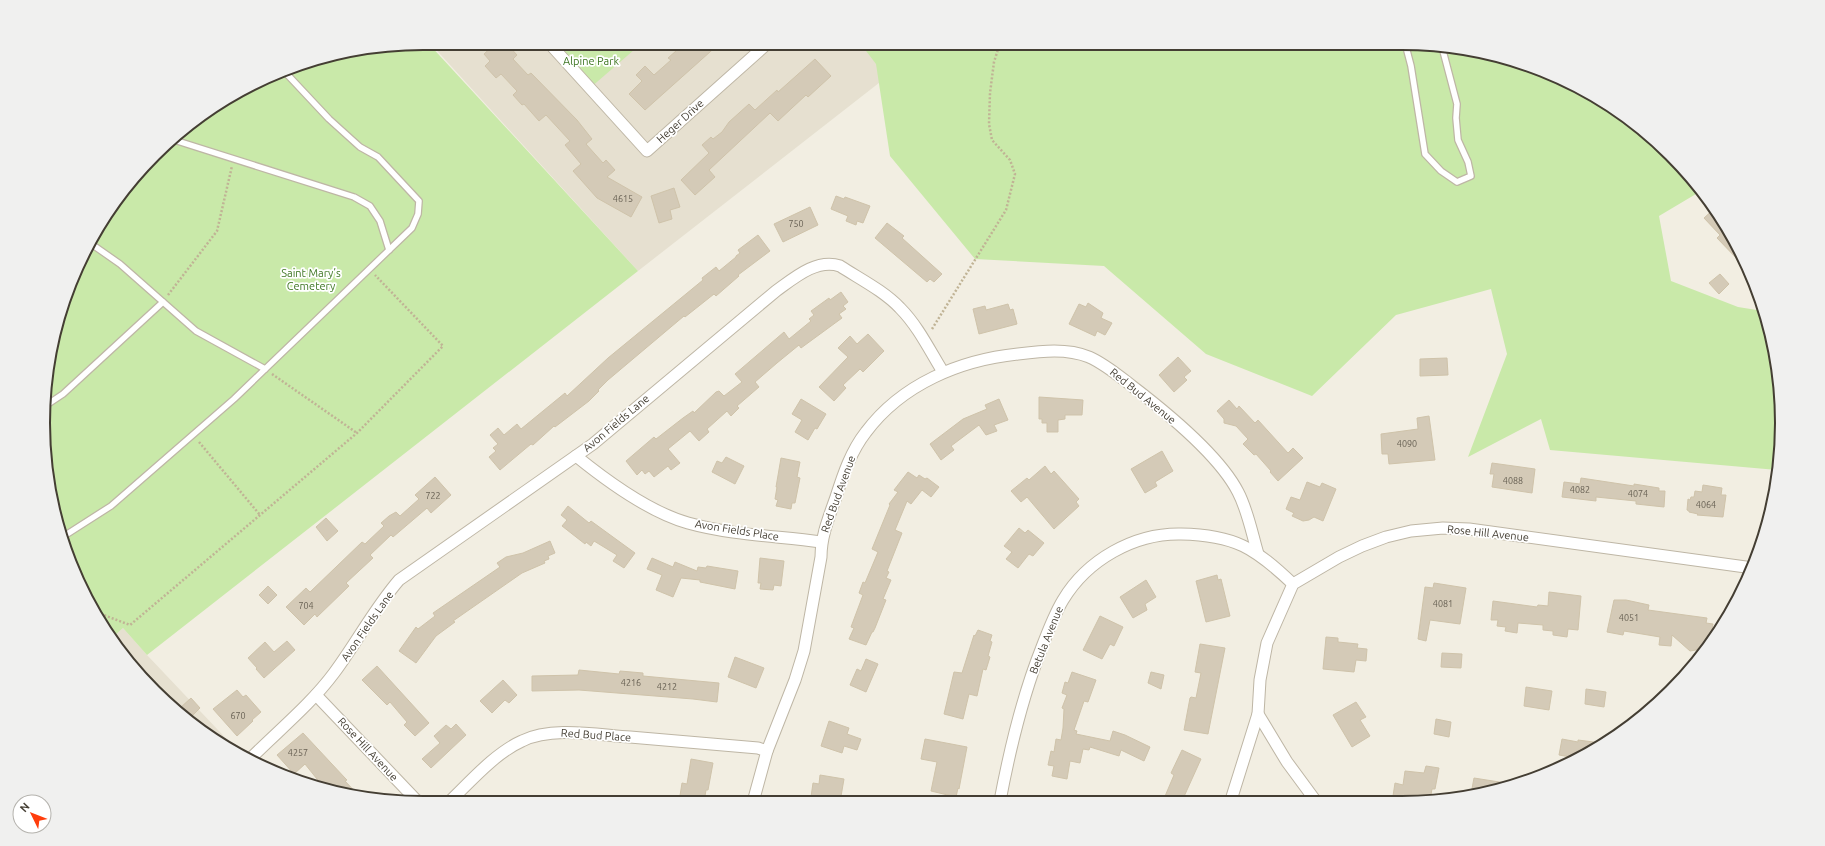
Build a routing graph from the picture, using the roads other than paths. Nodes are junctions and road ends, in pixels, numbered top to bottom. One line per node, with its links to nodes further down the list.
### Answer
1 (555, 50): 2 (street, Heger Drive)
2 (760, 50)
3 (1407, 50): 4 (lane)
4 (1443, 52)
5 (288, 75): 8 (lane)
6 (179, 142): 8 (lane)
7 (94, 246): 9 (lane)
8 (389, 250): 10 (lane)
9 (163, 302): 10 (lane); 12 (lane)
10 (264, 369): 14 (lane)
11 (943, 372): 13 (street, Avon Fields Lane); 15 (street, Red Bud Avenue); 16 (street, Red Bud Avenue)
12 (51, 402)
13 (576, 456): 15 (street, Avon Fields Place); 19 (street, Avon Fields Lane)
14 (67, 534)
15 (821, 542): 21 (street, Red Bud Avenue)
16 (1258, 554): 18 (street, Betula Avenue); 26 (street, Betula Avenue)
17 (1746, 567): 18 (street, Rose Hill Avenue)
18 (1293, 584): 20 (street)
19 (316, 695): 22 (street, Avon Fields Lane); 23 (street, Rose Hill Avenue)
20 (1258, 714): 27 (street); 28 (street)
21 (767, 750): 24 (street, Red Bud Place); 25 (street, Red Bud Avenue)
22 (254, 756)
23 (412, 796)
24 (456, 796)
25 (755, 796)
26 (1001, 796)
27 (1232, 796)
28 (1312, 796)

